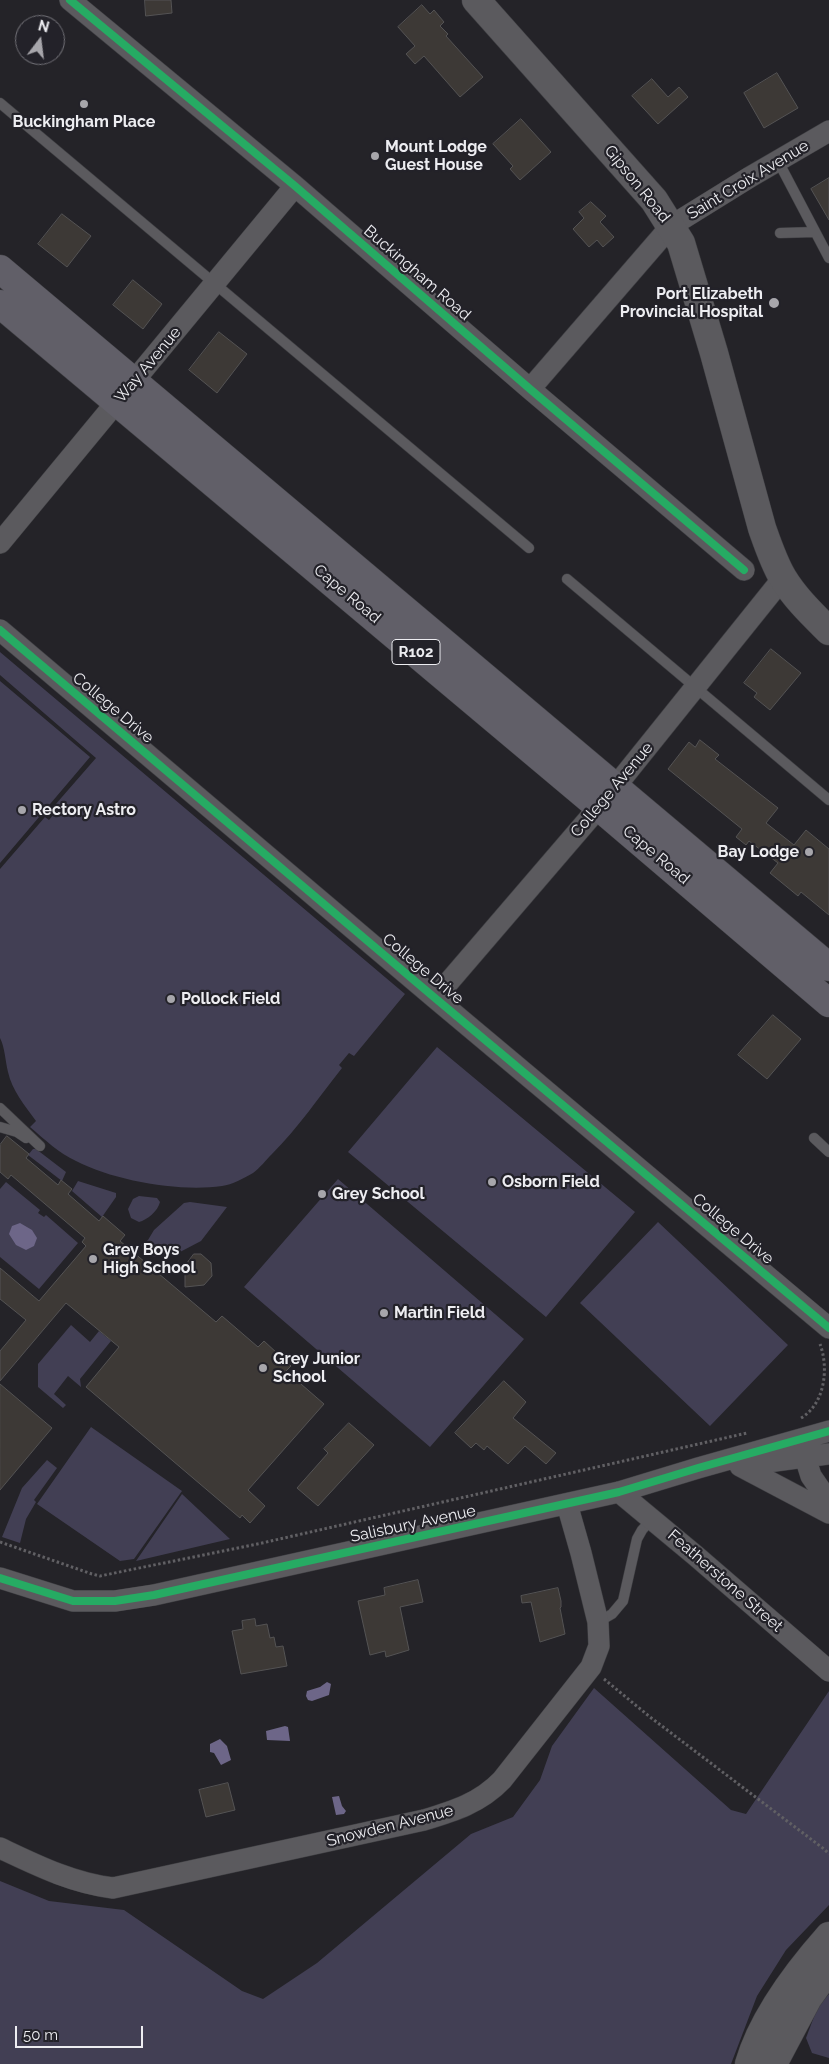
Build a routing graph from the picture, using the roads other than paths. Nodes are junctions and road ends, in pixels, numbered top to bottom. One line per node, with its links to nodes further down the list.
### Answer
1 (70, 0): 6 (street, Buckingham Road)
2 (476, 0): 7 (street, Gipson Road)
3 (0, 104): 12 (lane)
4 (829, 131): 5 (street, Saint Croix Avenue)
5 (778, 161): 7 (street, Saint Croix Avenue); 8 (lane)
6 (295, 186): 12 (street, Way Avenue); 14 (street, Buckingham Road)
7 (672, 226): 14 (street, Saint Croix Avenue); 19 (street, Gipson Road)
8 (815, 232): 9 (lane); 10 (lane)
9 (780, 233)
10 (829, 258)
11 (0, 269): 15 (main road, Cape Road / R102)
12 (215, 284): 15 (street, Way Avenue); 17 (lane)
13 (0, 304): 15 (main road, Cape Road / R102)
14 (530, 390): 18 (street, Buckingham Road)
15 (126, 391): 16 (street, Way Avenue); 24 (main road, Cape Road / R102)
16 (0, 543)
17 (529, 548)
18 (744, 570)
19 (783, 578): 22 (street); 23 (street, College Avenue)
20 (567, 579): 23 (lane)
21 (0, 630): 27 (street, College Drive)
22 (829, 631)
23 (696, 687): 24 (street, College Avenue); 25 (lane)
24 (607, 797): 26 (main road, Cape Road / R102); 27 (street, College Avenue); 28 (main road, Cape Road / R102)
25 (829, 800)
26 (829, 967)
27 (434, 998): 33 (street, College Drive)
28 (829, 1003)
29 (0, 1108): 30 (lane)
30 (0, 1127)
31 (814, 1138): 32 (lane)
32 (829, 1152)
33 (829, 1328)
34 (810, 1437): 35 (street, Salisbury Avenue); 36 (street, Salisbury Avenue); 37 (street, Salisbury Avenue); 39 (street)
35 (828, 1456)
36 (740, 1466): 37 (street, Salisbury Avenue); 41 (street)
37 (698, 1468): 38 (street, Salisbury Avenue)
38 (619, 1492): 40 (street, Salisbury Avenue); 42 (street, Featherstone Street)
39 (829, 1502)
40 (567, 1504): 43 (street, Salisbury Avenue); 44 (street, Snowden Avenue)
41 (829, 1513)
42 (652, 1519): 44 (lane); 45 (street, Featherstone Street)
43 (0, 1578)
44 (598, 1622): 46 (street, Snowden Avenue)
45 (829, 1671)
46 (0, 1848)
47 (829, 1936): 49 (street)
48 (829, 1969): 49 (street)
49 (767, 2061)

